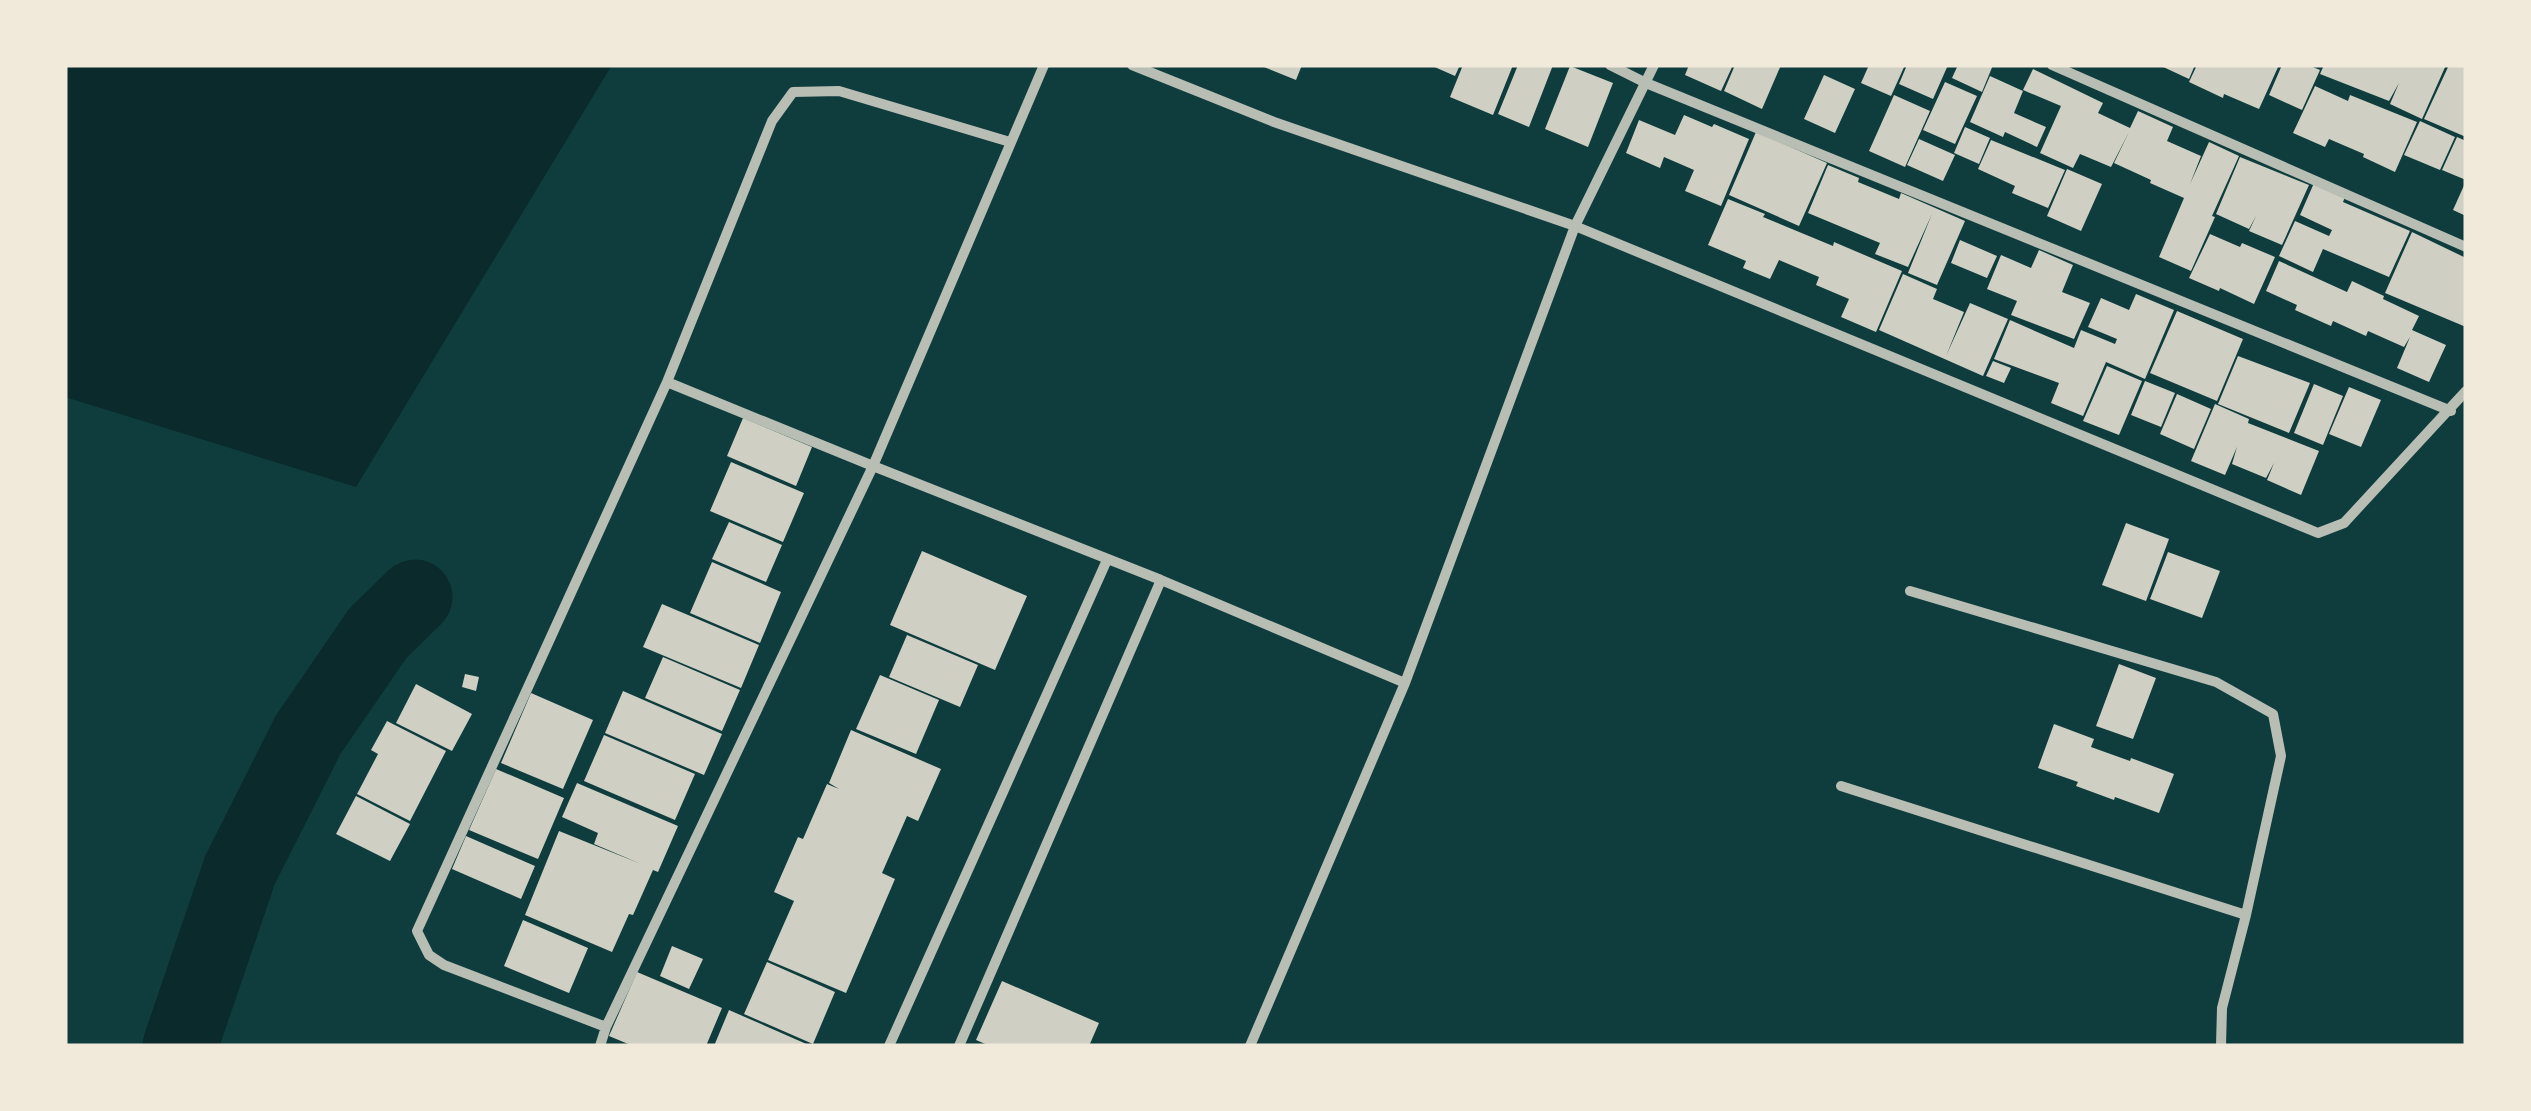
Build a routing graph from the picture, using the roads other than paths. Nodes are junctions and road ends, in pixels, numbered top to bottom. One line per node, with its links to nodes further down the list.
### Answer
1 (1044, 65): 7 (street)
2 (1132, 65): 8 (street)
3 (1610, 65): 6 (street)
4 (1654, 65): 6 (street)
5 (2052, 65): 9 (street)
6 (1646, 83): 8 (street); 12 (street)
7 (1010, 142): 10 (street); 13 (street)
8 (1576, 226): 12 (street); 17 (street)
9 (2466, 246)
10 (667, 382): 13 (street); 20 (street)
11 (2466, 391): 12 (street)
12 (2450, 410)
13 (874, 466): 14 (street); 20 (street)
14 (1107, 560): 15 (street); 22 (street)
15 (1161, 580): 17 (street); 23 (street)
16 (1910, 591): 19 (street)
17 (1404, 683): 24 (street)
18 (1841, 786): 19 (street)
19 (2246, 914): 25 (street)
20 (606, 1028): 21 (street)
21 (600, 1046)
22 (888, 1046)
23 (959, 1046)
24 (1250, 1046)
25 (2220, 1046)

